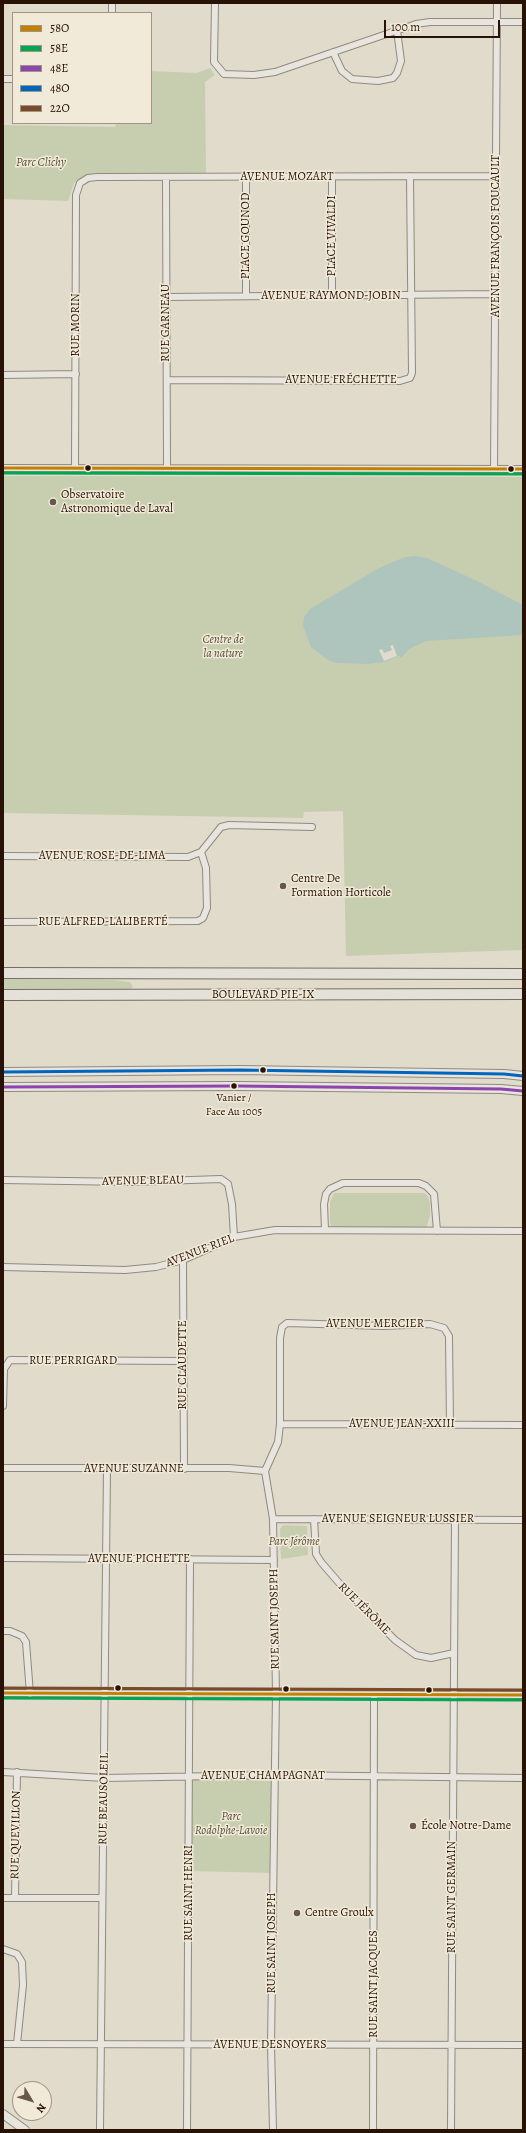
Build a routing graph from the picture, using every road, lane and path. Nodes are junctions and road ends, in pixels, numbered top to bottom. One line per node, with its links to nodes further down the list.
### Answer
1 (215, 3): 6 (street)
2 (497, 3): 3 (street, AVENUE FRANÇOIS FOUCAULT)
3 (497, 22): 4 (street); 5 (street); 9 (street, AVENUE FRANÇOIS FOUCAULT)
4 (523, 22)
5 (397, 30): 6 (street); 6 (street)
6 (333, 52)
7 (332, 176): 8 (street, AVENUE MOZART); 11 (street, AVENUE MOZART); 16 (street, PLACE VIVALDI)
8 (410, 176): 9 (street, AVENUE MOZART); 14 (street, AVENUE FRÉCHETTE)
9 (496, 176): 13 (street, AVENUE FRANÇOIS FOUCAULT)
10 (166, 177): 11 (street, AVENUE MOZART); 12 (street, AVENUE MOZART); 17 (street, RUE GARNEAU)
11 (246, 177): 15 (street, PLACE GOUNOD)
12 (80, 183): 18 (street, RUE MORIN)
13 (495, 294): 14 (street, AVENUE RAYMOND-JOBIN); 24 (street, AVENUE FRANÇOIS FOUCAULT)
14 (412, 295): 16 (street, AVENUE RAYMOND-JOBIN); 20 (street, AVENUE FRÉCHETTE)
15 (246, 296): 16 (street, AVENUE RAYMOND-JOBIN); 17 (street, AVENUE RAYMOND-JOBIN)
16 (332, 296)
17 (166, 297): 20 (street, RUE GARNEAU)
18 (76, 374): 19 (street); 22 (street, RUE MORIN)
19 (3, 375)
20 (167, 380): 23 (street, RUE GARNEAU)
21 (3, 468): 22 (street)
22 (75, 468): 23 (street)
23 (167, 468): 24 (street)
24 (494, 469): 25 (street)
25 (523, 469)
26 (312, 827): 27 (street)
27 (201, 852): 28 (street, AVENUE ROSE-DE-LIMA); 29 (street, RUE ALFRED-LALIBERTÉ)
28 (3, 856)
29 (3, 922)
30 (3, 973): 31 (highway, BOULEVARD PIE-IX)
31 (523, 974)
32 (523, 994): 34 (highway, BOULEVARD PIE-IX)
33 (3, 995): 34 (highway, BOULEVARD PIE-IX)
34 (490, 995): 35 (highway)
35 (523, 1001)
36 (3, 1072): 37 (street)
37 (523, 1076)
38 (3, 1086): 39 (street)
39 (523, 1091)
40 (3, 1180): 44 (street, AVENUE BLEAU)
41 (325, 1230): 42 (street, AVENUE RIEL); 42 (street); 44 (street, AVENUE RIEL)
42 (437, 1230): 43 (street, AVENUE RIEL)
43 (523, 1231)
44 (234, 1237): 45 (street, AVENUE RIEL)
45 (183, 1260): 46 (street, AVENUE RIEL); 47 (street, RUE CLAUDETTE)
46 (3, 1267)
47 (184, 1362): 48 (street, RUE PERRIGARD); 54 (street, RUE CLAUDETTE)
48 (3, 1406)
49 (280, 1424): 50 (street, AVENUE JEAN-XXIII); 50 (street, AVENUE MERCIER); 55 (street)
50 (450, 1424): 51 (street, AVENUE JEAN-XXIII)
51 (523, 1425)
52 (3, 1468): 53 (street, AVENUE SUZANNE)
53 (107, 1469): 54 (street, AVENUE SUZANNE); 61 (street, RUE BEAUSOLEIL)
54 (184, 1469): 55 (street, AVENUE SUZANNE)
55 (265, 1471): 56 (street, RUE SAINT JOSEPH)
56 (273, 1519): 57 (street, AVENUE SEIGNEUR LUSSIER); 63 (street, RUE SAINT JOSEPH)
57 (314, 1519): 58 (street, AVENUE SEIGNEUR LUSSIER); 65 (street, RUE JÉRÔME)
58 (455, 1519): 59 (street, AVENUE SEIGNEUR LUSSIER); 65 (street, RUE SAINT GERMAIN)
59 (523, 1520)
60 (3, 1558): 61 (street, AVENUE PICHETTE)
61 (106, 1558): 62 (street, AVENUE PICHETTE); 68 (street, RUE BEAUSOLEIL)
62 (190, 1559): 63 (street, AVENUE PICHETTE); 69 (street, RUE SAINT HENRI)
63 (274, 1560): 70 (street, RUE SAINT JOSEPH)
64 (3, 1631): 67 (street)
65 (454, 1654): 72 (street, RUE SAINT GERMAIN)
66 (3, 1693): 67 (street)
67 (30, 1694): 68 (street)
68 (105, 1694): 69 (street); 80 (street, RUE BEAUSOLEIL)
69 (190, 1694): 70 (street); 77 (street, RUE SAINT HENRI)
70 (276, 1694): 71 (street); 76 (street, RUE SAINT JOSEPH)
71 (374, 1695): 72 (street); 78 (street, RUE SAINT JACQUES)
72 (454, 1695): 73 (street); 79 (street, RUE SAINT GERMAIN)
73 (523, 1695)
74 (3, 1772): 75 (street, AVENUE CHAMPAGNAT)
75 (17, 1772): 80 (street, AVENUE CHAMPAGNAT); 83 (street, RUE QUEVILLON)
76 (274, 1775): 77 (street, AVENUE CHAMPAGNAT); 78 (street, AVENUE CHAMPAGNAT); 92 (street, RUE SAINT JOSEPH)
77 (189, 1776): 80 (street, AVENUE CHAMPAGNAT); 89 (street, RUE SAINT HENRI)
78 (374, 1776): 79 (street, AVENUE CHAMPAGNAT); 90 (street, RUE SAINT JACQUES)
79 (453, 1777): 81 (street, AVENUE CHAMPAGNAT); 91 (street, RUE SAINT GERMAIN)
80 (104, 1778): 84 (street, RUE BEAUSOLEIL)
81 (523, 1778)
82 (3, 1898): 83 (street)
83 (15, 1898): 84 (street)
84 (102, 1898): 88 (street, RUE BEAUSOLEIL)
85 (3, 1949): 87 (street)
86 (3, 2044): 87 (street, AVENUE DESNOYERS)
87 (17, 2044): 88 (street, AVENUE DESNOYERS)
88 (101, 2044): 89 (street, AVENUE DESNOYERS); 95 (street, RUE BEAUSOLEIL)
89 (187, 2044): 92 (street, AVENUE DESNOYERS); 97 (street, RUE SAINT HENRI)
90 (374, 2044): 91 (street, AVENUE DESNOYERS); 92 (street, AVENUE DESNOYERS); 99 (street, RUE SAINT JACQUES)
91 (451, 2044): 93 (street, AVENUE DESNOYERS); 100 (street, RUE SAINT GERMAIN)
92 (271, 2045): 98 (street, RUE SAINT JOSEPH)
93 (523, 2045)
94 (3, 2114): 96 (street)
95 (100, 2129)
96 (25, 2130)
97 (187, 2130)
98 (273, 2130)
99 (373, 2130)
100 (451, 2130)

